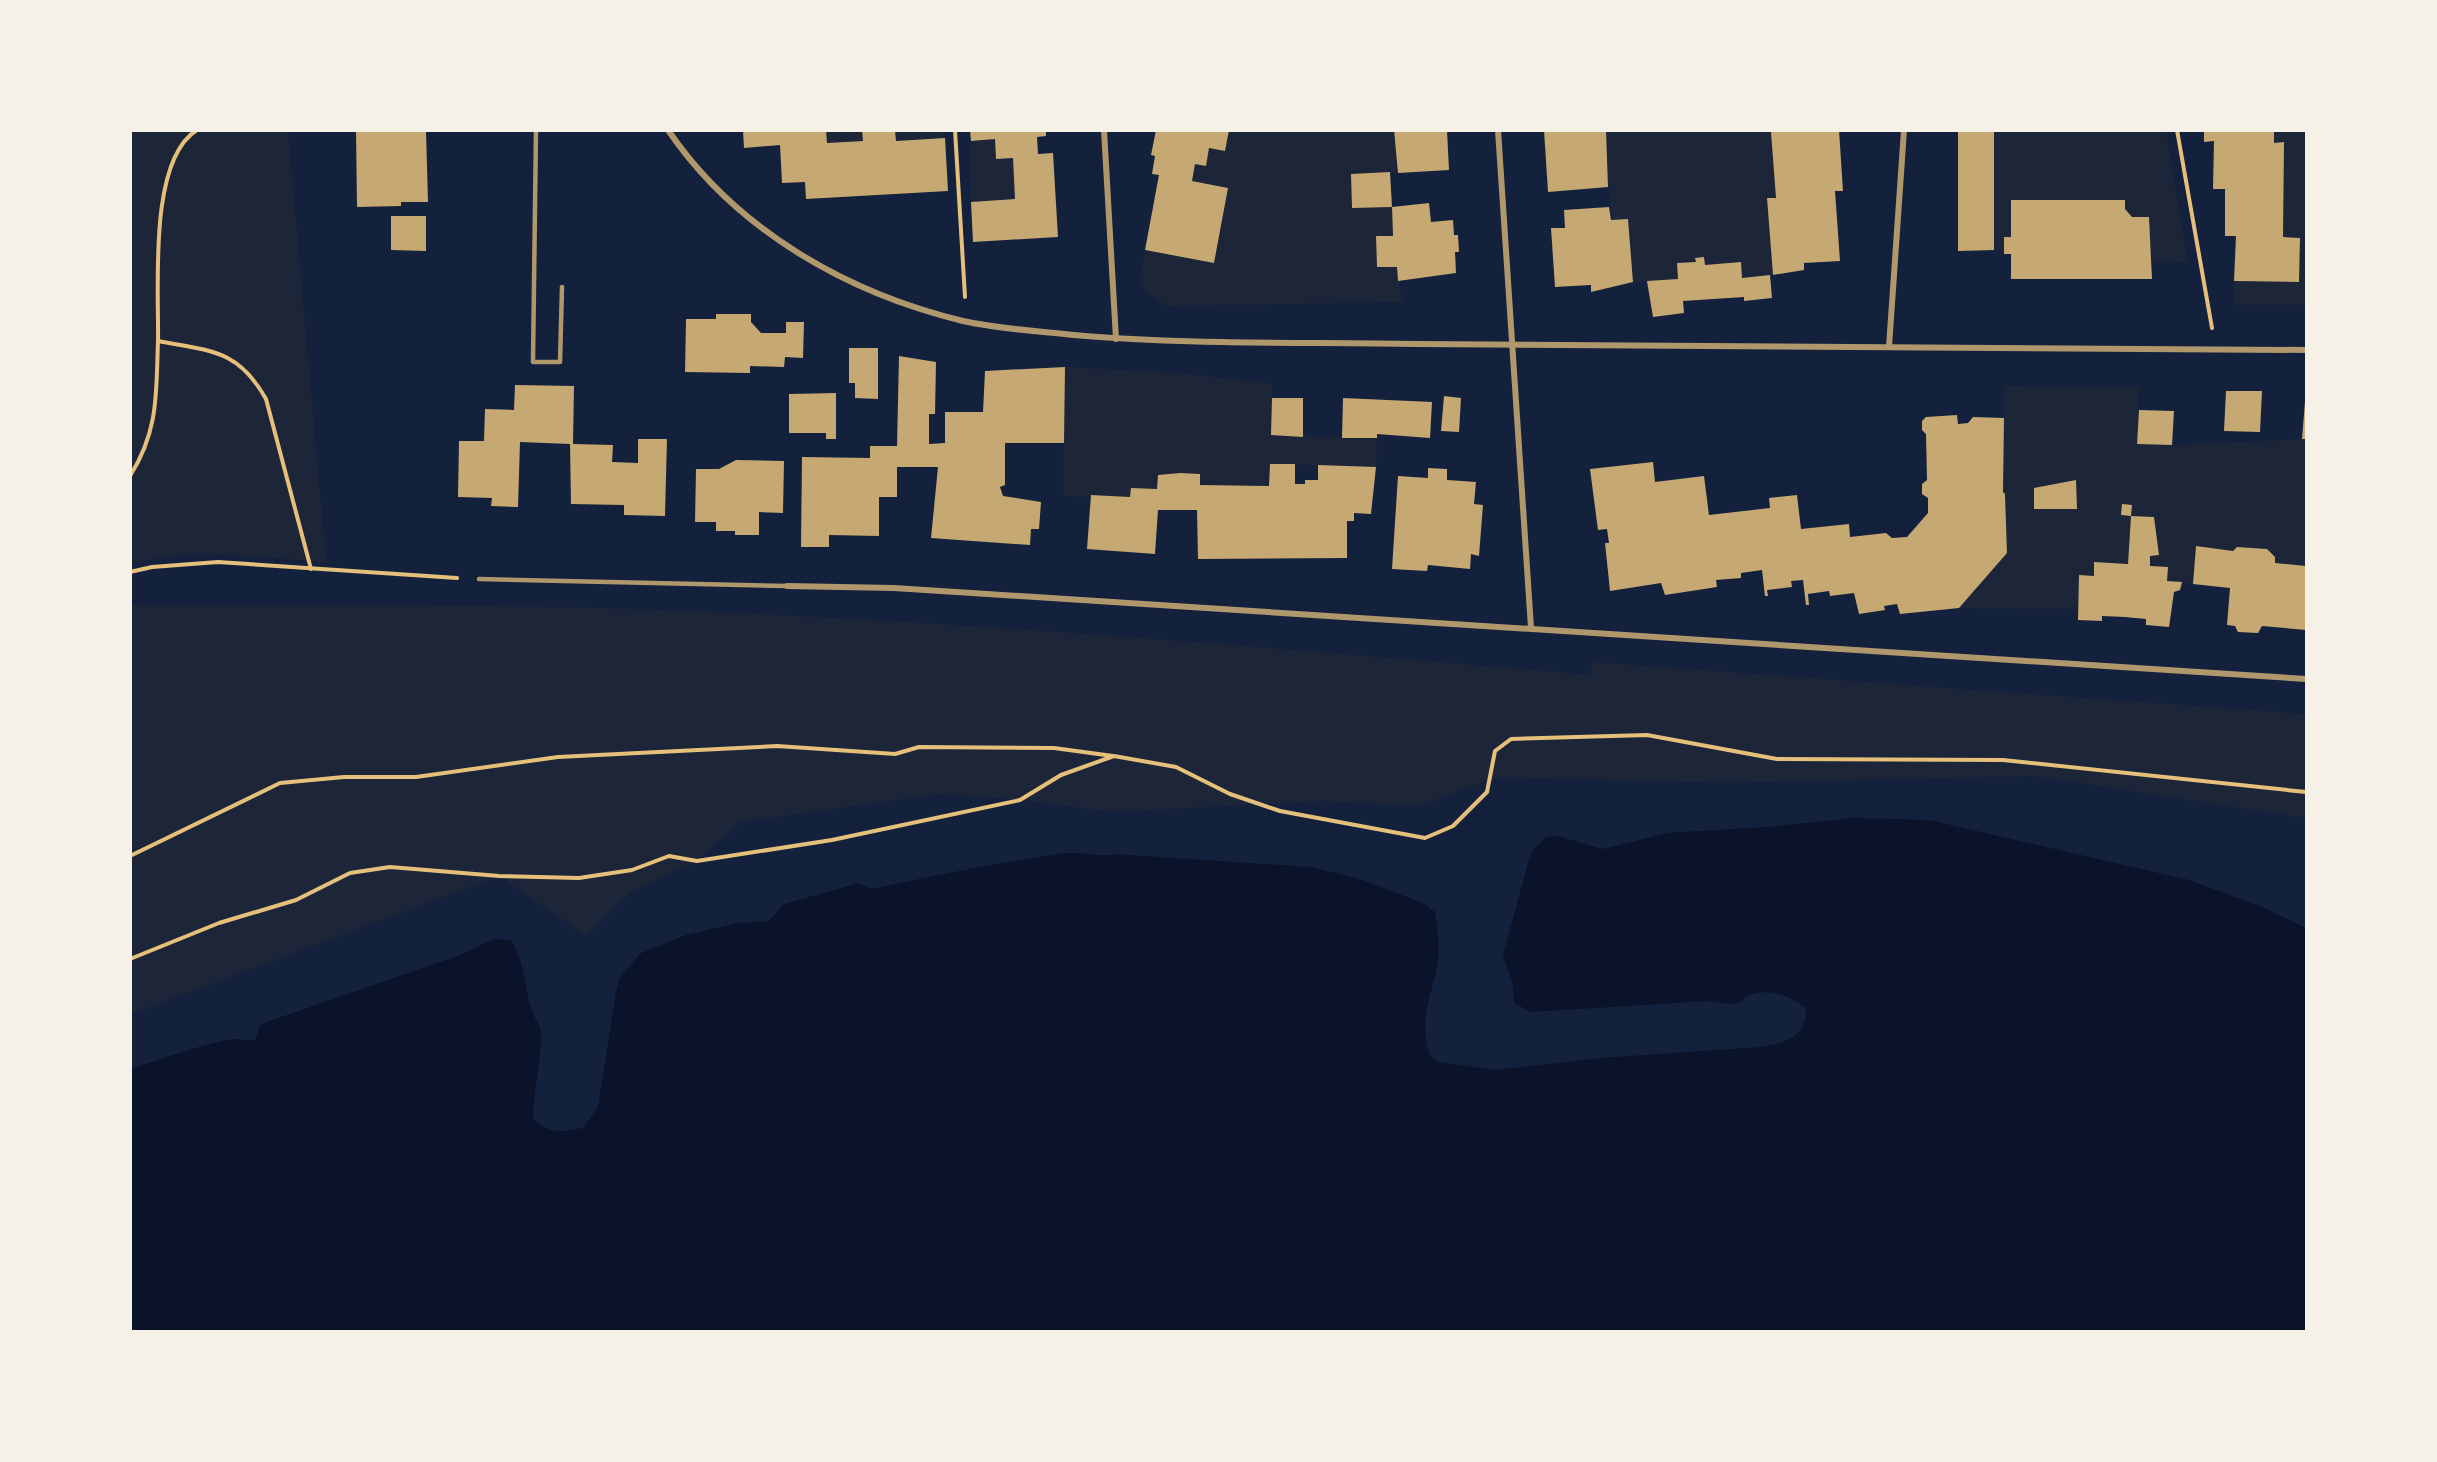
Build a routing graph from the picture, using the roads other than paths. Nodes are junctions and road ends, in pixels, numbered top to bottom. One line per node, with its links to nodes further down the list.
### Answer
1 (536, 130): 6 (lane)
2 (668, 130): 7 (street)
3 (1104, 130): 7 (street)
4 (1498, 130): 8 (street)
5 (1904, 130): 9 (street)
6 (561, 287)
7 (1116, 339): 8 (street)
8 (1512, 345): 9 (street); 13 (street)
9 (1889, 347): 10 (street)
10 (2307, 350)
11 (479, 579): 12 (lane)
12 (787, 586): 13 (street)
13 (1531, 628): 14 (street)
14 (2307, 679)

